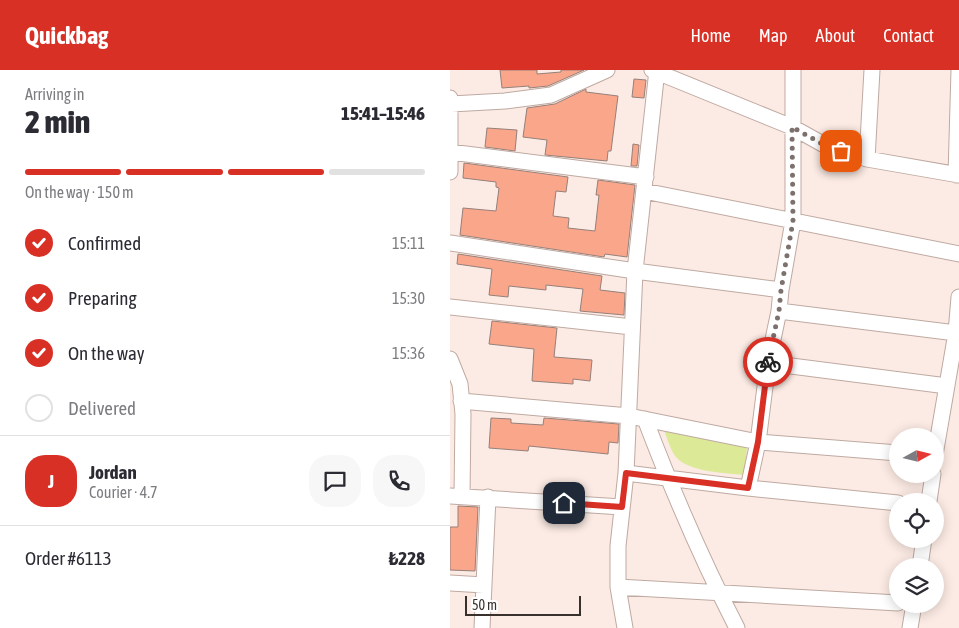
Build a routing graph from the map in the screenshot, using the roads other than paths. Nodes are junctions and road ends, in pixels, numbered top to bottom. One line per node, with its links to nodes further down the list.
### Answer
1 (607, 70): 7 (street)
2 (655, 70): 8 (street); 13 (street)
3 (793, 70): 8 (street)
4 (872, 70): 10 (street)
5 (959, 70): 12 (street)
6 (450, 98): 7 (street)
7 (450, 104): 9 (street)
8 (792, 127): 10 (street); 14 (street)
9 (451, 152): 11 (street); 13 (street)
10 (868, 159): 12 (street)
11 (450, 172)
12 (958, 175)
13 (645, 184): 14 (street); 17 (street)
14 (793, 221): 16 (street); 18 (street)
15 (450, 243): 17 (street)
16 (959, 254)
17 (635, 271): 18 (street); 22 (street)
18 (781, 290): 21 (street)
19 (959, 297): 23 (street)
20 (450, 307): 22 (street)
21 (779, 311): 23 (street); 25 (street)
22 (632, 327): 28 (street)
23 (956, 333): 26 (street)
24 (450, 359): 27 (street)
25 (768, 363): 26 (street); 32 (street)
26 (948, 386): 31 (street)
27 (461, 400): 28 (street); 30 (street)
28 (629, 416): 29 (street); 34 (street)
29 (645, 419): 32 (street); 35 (street)
30 (456, 421): 37 (street)
31 (940, 428)
32 (758, 442): 33 (street); 36 (street)
33 (889, 452)
34 (626, 473): 35 (street); 40 (street)
35 (667, 477): 36 (street); 44 (street)
36 (748, 488): 39 (street)
37 (456, 496): 38 (street)
38 (488, 497): 40 (street); 42 (street)
39 (889, 502)
40 (622, 507): 43 (street)
41 (450, 583): 42 (street)
42 (484, 585): 47 (street)
43 (618, 587): 44 (street); 48 (street)
44 (718, 592): 45 (street); 49 (street)
45 (889, 602)
46 (912, 613): 50 (street)
47 (482, 628)
48 (625, 628)
49 (737, 628)
50 (910, 628)

